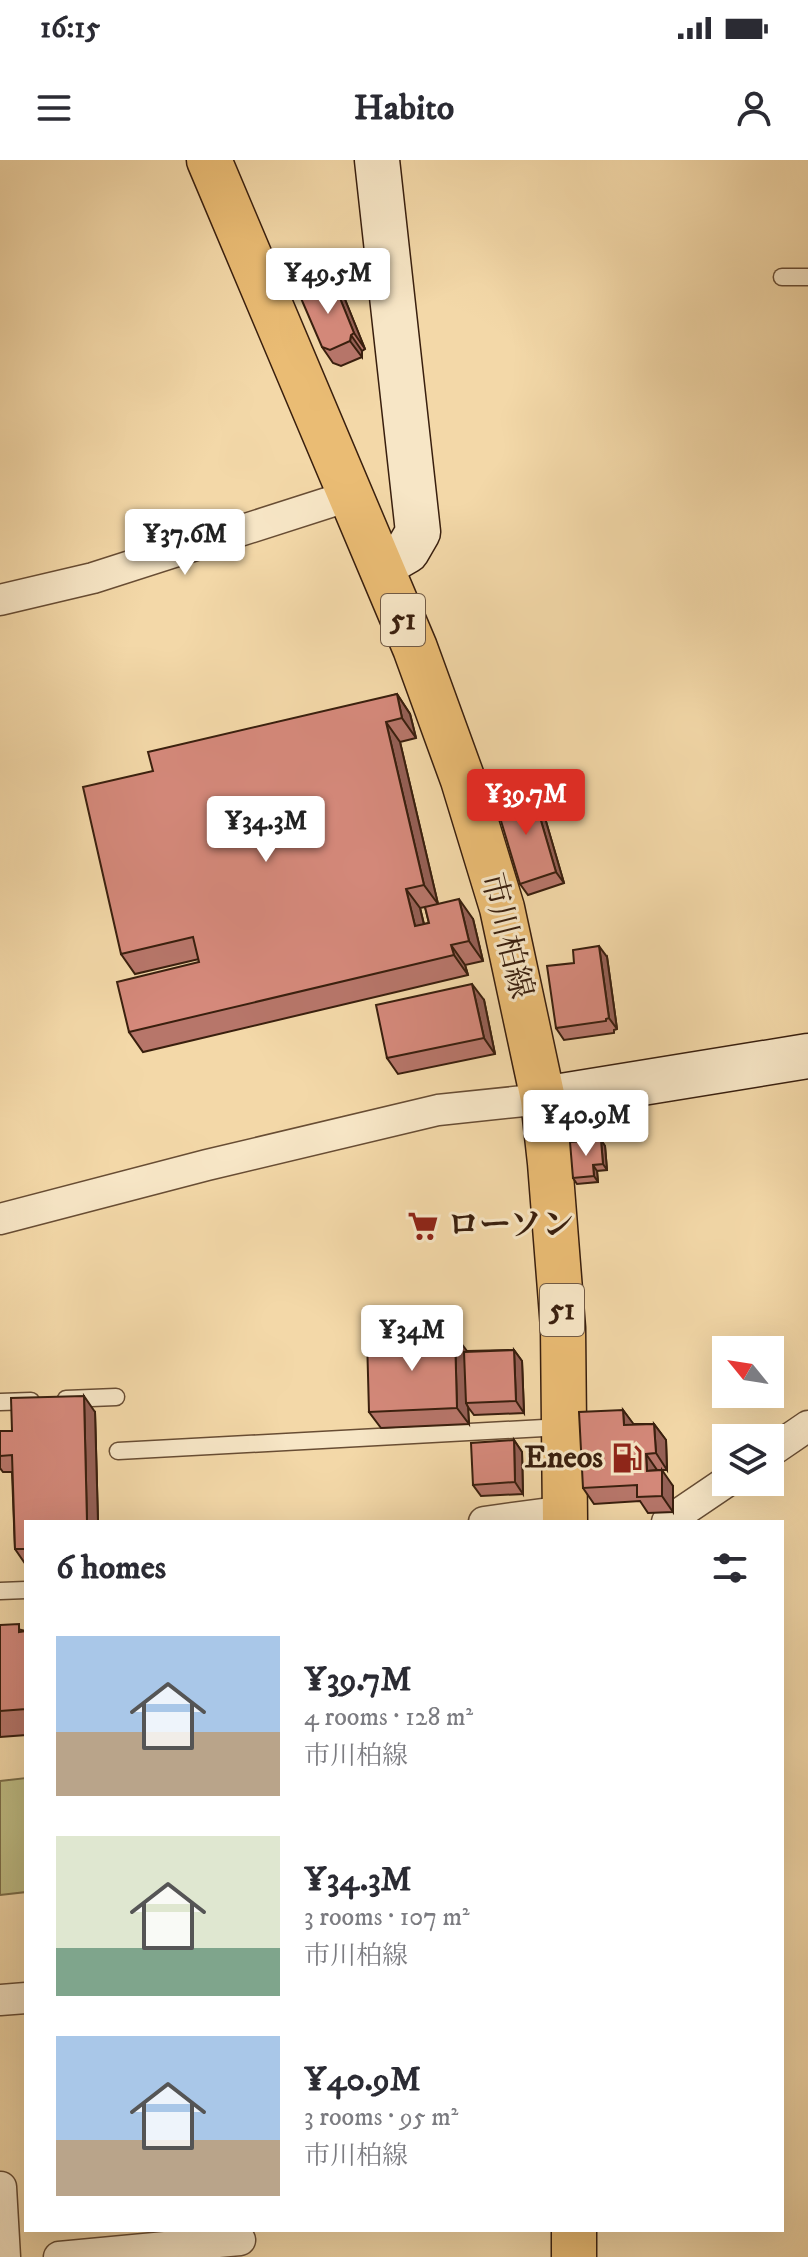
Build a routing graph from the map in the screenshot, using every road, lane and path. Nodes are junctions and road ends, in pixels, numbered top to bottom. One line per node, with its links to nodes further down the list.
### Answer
1 (209, 160): 5 (main road, 市川柏線 / 51)
2 (377, 160): 6 (street)
3 (782, 277): 4 (lane)
4 (808, 277)
5 (352, 495): 6 (main road, 市川柏線 / 51); 7 (street)
6 (381, 566): 9 (main road, 市川柏線 / 51)
7 (0, 600)
8 (808, 1056): 9 (street)
9 (543, 1099): 10 (street); 14 (main road, 市川柏線 / 51)
10 (0, 1219)
11 (116, 1397): 12 (lane)
12 (0, 1402)
13 (808, 1426): 15 (street)
14 (564, 1427): 16 (lane); 18 (main road, 市川柏線 / 51)
15 (784, 1442)
16 (118, 1451)
17 (712, 1491): 20 (street)
18 (565, 1517): 19 (street)
19 (516, 1520)
20 (670, 1520)
21 (24, 1590): 22 (lane)
22 (0, 1591)
23 (24, 1998): 24 (street)
24 (0, 2000)
25 (0, 2176): 26 (street)
26 (0, 2187): 29 (street)
27 (574, 2232): 31 (main road)
28 (240, 2240): 30 (street)
29 (5, 2257)
30 (59, 2257)
31 (574, 2257)

